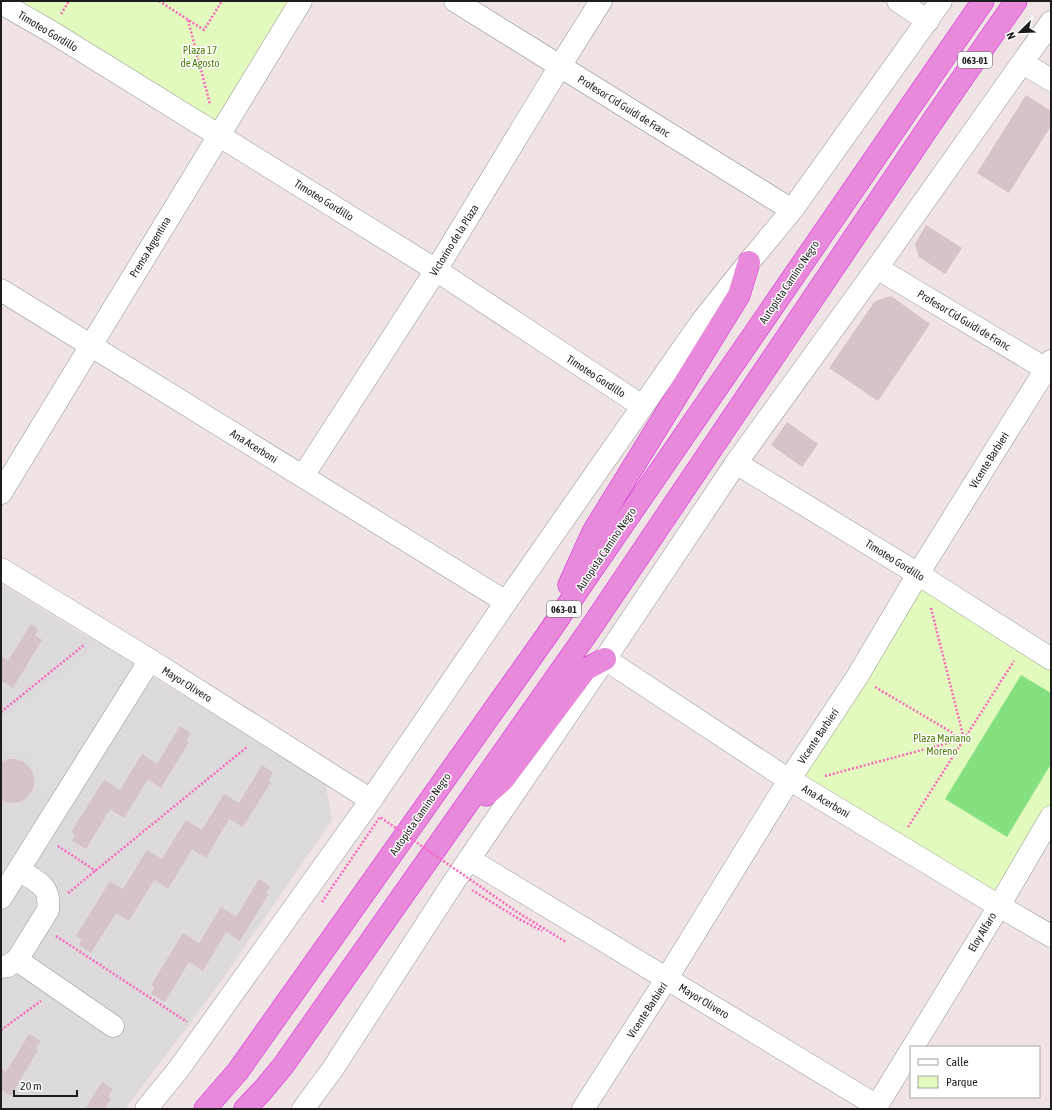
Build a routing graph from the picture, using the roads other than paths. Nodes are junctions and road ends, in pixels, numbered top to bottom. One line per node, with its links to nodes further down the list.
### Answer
1 (301, 1): 14 (street, Prensa Argentina)
2 (455, 1): 12 (street, Profesor Cid Guidi de Franc)
3 (601, 1): 12 (street, Victorino de la Plaza)
4 (898, 1): 9 (street)
5 (941, 1): 9 (street)
6 (983, 1): 29 (highway, Autopista Camino Negro / 063-01)
7 (1016, 1): 36 (highway, 063-01)
8 (1, 3): 14 (street, Timoteo Gordillo)
9 (928, 20): 15 (street)
10 (1050, 27): 11 (street)
11 (1023, 63): 13 (street); 17 (street)
12 (560, 66): 15 (street, Profesor Cid Guidi de Franc); 18 (street, Victorino de la Plaza)
13 (1051, 80)
14 (218, 135): 18 (street, Timoteo Gordillo); 20 (street, Prensa Argentina)
15 (792, 210): 16 (street)
16 (749, 262): 22 (street); 29 (highway)
17 (877, 268): 21 (street, Profesor Cid Guidi de Franc); 23 (street)
18 (436, 270): 22 (street, Timoteo Gordillo); 24 (street, Victorino de la Plaza)
19 (1, 290): 20 (street, Ana Acerboni)
20 (91, 345): 24 (street, Ana Acerboni); 25 (street, Prensa Argentina)
21 (1049, 367): 27 (street, Vicente Barbieri)
22 (642, 406): 28 (street)
23 (736, 463): 27 (street, Timoteo Gordillo); 30 (street)
24 (303, 476): 28 (street, Ana Acerboni)
25 (1, 493)
26 (1, 569): 31 (street, Mayor Olivero)
27 (918, 574): 32 (street, Timoteo Gordillo); 33 (street, Vicente Barbieri)
28 (506, 602): 34 (street)
29 (547, 635): 47 (highway, Autopista Camino Negro / 063-01)
30 (605, 659): 33 (street, Ana Acerboni); 36 (highway); 37 (street)
31 (150, 660): 34 (street, Mayor Olivero); 38 (street)
32 (1051, 660)
33 (793, 782): 40 (street, Ana Acerboni); 43 (street, Vicente Barbieri)
34 (371, 800): 49 (street)
35 (1051, 817): 40 (street, Eloy Alfaro)
36 (449, 830): 52 (highway, 063-01)
37 (469, 859): 43 (street, Mayor Olivero); 53 (street)
38 (19, 870): 39 (street); 42 (street)
39 (1, 898)
40 (999, 906): 41 (street, Ana Acerboni); 45 (street, Eloy Alfaro)
41 (1051, 936)
42 (9, 963): 44 (street)
43 (668, 978): 48 (street, Mayor Olivero); 54 (street, Vicente Barbieri)
44 (113, 1026)
45 (914, 1046)
46 (910, 1052): 48 (street)
47 (238, 1071): 50 (highway); 51 (highway, Autopista Camino Negro / 063-01)
48 (876, 1107)
49 (146, 1109)
50 (187, 1109)
51 (205, 1109)
52 (245, 1109)
53 (303, 1109)
54 (583, 1109)

